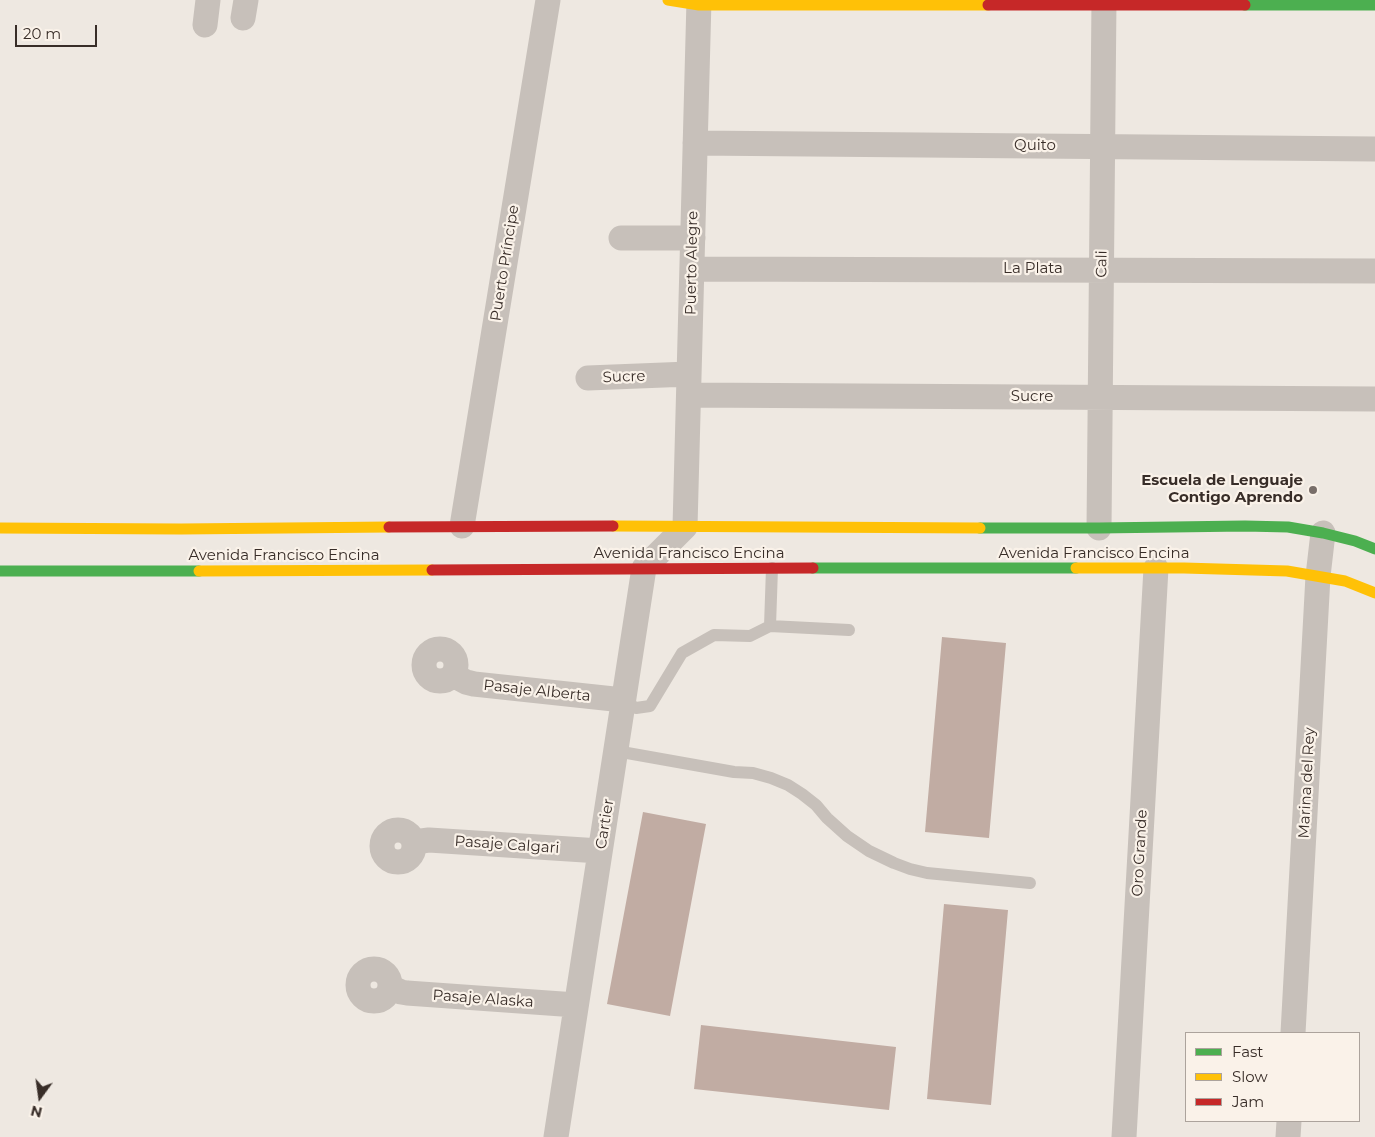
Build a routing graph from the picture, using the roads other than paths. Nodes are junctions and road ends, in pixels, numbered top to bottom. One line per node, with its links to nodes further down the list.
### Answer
1 (208, 0): 7 (street)
2 (548, 0): 20 (street, Puerto Príncipe)
3 (668, 0): 4 (main road)
4 (699, 2): 5 (main road); 8 (street, Puerto Alegre)
5 (1104, 2): 6 (main road); 9 (street, Cali)
6 (1375, 5)
7 (205, 25)
8 (695, 143): 9 (street, Quito); 12 (street, Puerto Alegre)
9 (1103, 147): 10 (street, Quito); 14 (street, Cali)
10 (1375, 150)
11 (621, 238): 12 (street)
12 (693, 238): 13 (street, Puerto Alegre)
13 (692, 269): 14 (street, La Plata); 17 (street, Puerto Alegre)
14 (1102, 270): 15 (street, La Plata); 18 (street, Cali)
15 (1375, 271)
16 (588, 378): 17 (street, Sucre)
17 (689, 385): 18 (street, Sucre); 21 (street, Puerto Alegre)
18 (1100, 397): 19 (street, Sucre); 23 (street, Cali)
19 (1375, 399)
20 (462, 526): 21 (main road, Avenida Francisco Encina); 22 (main road, Avenida Francisco Encina)
21 (686, 527): 23 (main road, Avenida Francisco Encina); 26 (street)
22 (0, 528)
23 (1099, 528): 24 (main road, Avenida Francisco Encina)
24 (1323, 533): 25 (main road, Avenida Francisco Encina); 30 (street, Marina del Rey)
25 (1375, 549)
26 (644, 568): 27 (main road, Avenida Francisco Encina); 29 (main road, Avenida Francisco Encina); 35 (street, Cartier)
27 (772, 568): 28 (main road, Avenida Francisco Encina); 32 (lane)
28 (1156, 568): 30 (main road, Avenida Francisco Encina); 45 (street, Oro Grande)
29 (0, 571)
30 (1318, 576): 31 (main road, Avenida Francisco Encina); 42 (street, Marina del Rey)
31 (1375, 593)
32 (770, 626): 33 (lane); 35 (lane)
33 (849, 630)
34 (453, 674): 35 (street, Pasaje Alberta)
35 (623, 700): 36 (street, Cartier)
36 (616, 751): 38 (street, Cartier); 39 (lane)
37 (414, 842): 38 (street, Pasaje Calgari)
38 (600, 851): 41 (street, Cartier)
39 (1030, 883)
40 (390, 987): 41 (street, Pasaje Alaska)
41 (576, 1005): 44 (street, Cartier)
42 (1293, 1032)
43 (1289, 1122): 46 (street)
44 (556, 1137)
45 (1124, 1137)
46 (1288, 1137)

